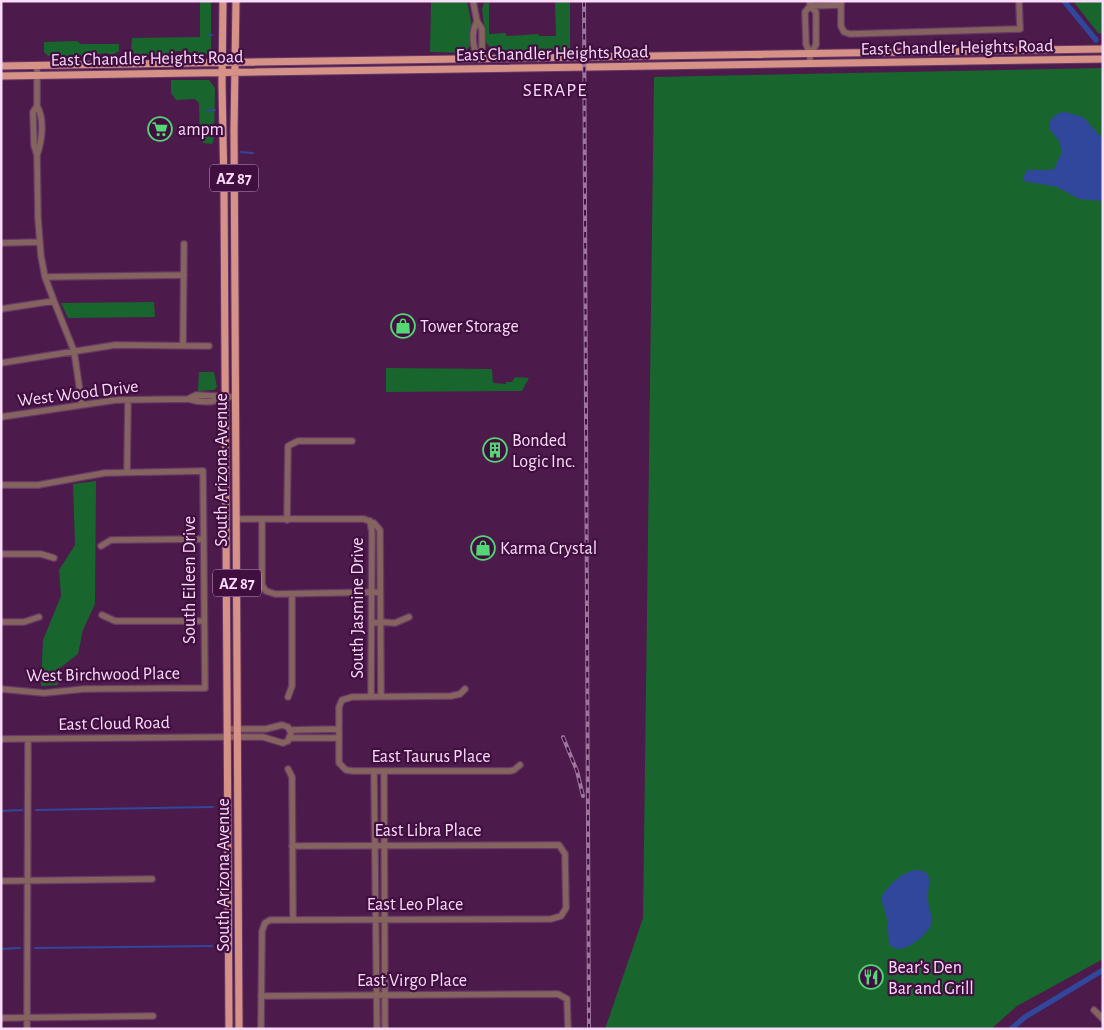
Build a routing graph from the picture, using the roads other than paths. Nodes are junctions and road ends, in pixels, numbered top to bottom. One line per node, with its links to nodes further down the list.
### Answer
1 (223, 1): 12 (main road, South Arizona Avenue / AZ 87)
2 (236, 1): 13 (main road, South Arizona Avenue / AZ 87)
3 (474, 1): 10 (street)
4 (1019, 1): 6 (street)
5 (810, 3): 6 (street); 8 (street); 8 (street)
6 (841, 3)
7 (1100, 49): 8 (main road, East Chandler Heights Road); 11 (main road)
8 (810, 54): 9 (main road, East Chandler Heights Road); 14 (street)
9 (611, 57): 10 (main road, East Chandler Heights Road); 18 (main road)
10 (478, 58): 13 (main road, East Chandler Heights Road)
11 (1103, 58): 14 (main road, East Chandler Heights Road)
12 (223, 62): 13 (main road, East Chandler Heights Road); 16 (main road, East Chandler Heights Road); 19 (main road, South Arizona Avenue / AZ 87)
13 (235, 62): 20 (main road, South Arizona Avenue / AZ 87)
14 (810, 64): 18 (main road, East Chandler Heights Road)
15 (37, 65): 16 (main road, East Chandler Heights Road); 17 (main road, East Chandler Heights Road); 21 (street)
16 (67, 65): 22 (main road)
17 (1, 66)
18 (611, 67): 20 (main road, East Chandler Heights Road)
19 (222, 72): 20 (main road, East Chandler Heights Road); 22 (main road, East Chandler Heights Road); 28 (main road, South Arizona Avenue / AZ 87)
20 (234, 72): 29 (main road, South Arizona Avenue / AZ 87)
21 (37, 75): 22 (main road, East Chandler Heights Road); 23 (main road, East Chandler Heights Road); 24 (street)
22 (68, 75)
23 (1, 76)
24 (37, 106): 25 (street); 26 (street)
25 (34, 126): 26 (street); 27 (street)
26 (41, 126): 27 (street)
27 (37, 155): 30 (street)
28 (224, 226): 29 (main road); 42 (main road, South Arizona Avenue / AZ 87)
29 (235, 226): 41 (main road, South Arizona Avenue / AZ 87)
30 (39, 242): 31 (street); 34 (street)
31 (1, 243)
32 (184, 244): 33 (street)
33 (184, 275): 34 (street); 37 (street)
34 (45, 277): 35 (street)
35 (54, 301): 36 (street); 39 (street)
36 (1, 309)
37 (184, 345): 38 (street); 39 (street)
38 (209, 346)
39 (74, 352): 40 (street); 44 (street)
40 (1, 363)
41 (236, 397): 42 (street, West Wood Drive); 49 (main road, South Arizona Avenue / AZ 87)
42 (225, 398): 43 (street, West Wood Drive); 75 (main road, South Arizona Avenue / AZ 87)
43 (128, 400): 44 (street, West Wood Drive); 47 (street)
44 (82, 405): 45 (street, West Wood Drive)
45 (1, 417)
46 (352, 441): 51 (street)
47 (127, 472): 48 (street); 53 (street, South Eileen Drive)
48 (1, 486)
49 (236, 519): 50 (street); 76 (main road, South Arizona Avenue / AZ 87)
50 (262, 520): 51 (street); 59 (street)
51 (287, 520): 52 (street)
52 (370, 521): 57 (street, South Jasmine Drive); 58 (street, South Jasmine Drive)
53 (203, 539): 54 (street); 63 (street, South Eileen Drive)
54 (101, 546)
55 (1, 554): 56 (street)
56 (54, 558)
57 (373, 592): 58 (street); 59 (street); 66 (street, South Jasmine Drive)
58 (380, 592): 65 (street, South Jasmine Drive)
59 (292, 594): 72 (street)
60 (102, 615): 63 (street)
61 (39, 616): 64 (street)
62 (409, 617): 65 (street)
63 (204, 621): 67 (street, South Eileen Drive)
64 (1, 622)
65 (381, 622): 66 (street); 71 (street, South Jasmine Drive)
66 (372, 623): 70 (street, South Jasmine Drive)
67 (205, 688): 68 (street, West Birchwood Place)
68 (1, 689)
69 (465, 689): 71 (street)
70 (372, 696): 71 (street); 73 (street)
71 (382, 696)
72 (288, 697)
73 (339, 729): 74 (street); 78 (street)
74 (290, 730): 76 (street); 77 (street)
75 (227, 733): 76 (street); 80 (street, East Cloud Road); 104 (main road, South Arizona Avenue / AZ 87)
76 (238, 733): 77 (street); 105 (main road, South Arizona Avenue / AZ 87)
77 (290, 738): 78 (street)
78 (339, 738): 83 (street, East Taurus Place)
79 (1, 739): 80 (street, East Cloud Road)
80 (28, 739): 90 (street)
81 (520, 765): 84 (street, East Taurus Place)
82 (288, 769): 85 (street)
83 (374, 771): 84 (street, East Taurus Place); 86 (street)
84 (384, 771): 87 (street)
85 (292, 846): 86 (street, East Libra Place); 92 (street)
86 (375, 846): 87 (street, East Libra Place); 93 (street)
87 (385, 846): 91 (street, East Libra Place); 94 (street)
88 (152, 879): 90 (street)
89 (1, 880): 90 (street)
90 (28, 880): 101 (street)
91 (563, 914): 94 (street, East Leo Place)
92 (293, 919): 93 (street, East Leo Place); 95 (street, East Leo Place)
93 (376, 919): 94 (street, East Leo Place); 96 (street)
94 (385, 919): 97 (street)
95 (261, 996): 96 (street, East Virgo Place); 106 (street)
96 (377, 996): 97 (street, East Virgo Place); 107 (street)
97 (385, 996): 108 (street); 109 (street, East Virgo Place)
98 (1094, 1010): 102 (street)
99 (153, 1016): 101 (street)
100 (1, 1018): 101 (street)
101 (27, 1018): 103 (street)
102 (1103, 1019)
103 (27, 1029)
104 (229, 1029)
105 (239, 1029)
106 (261, 1029)
107 (377, 1029)
108 (386, 1029)
109 (568, 1029)

